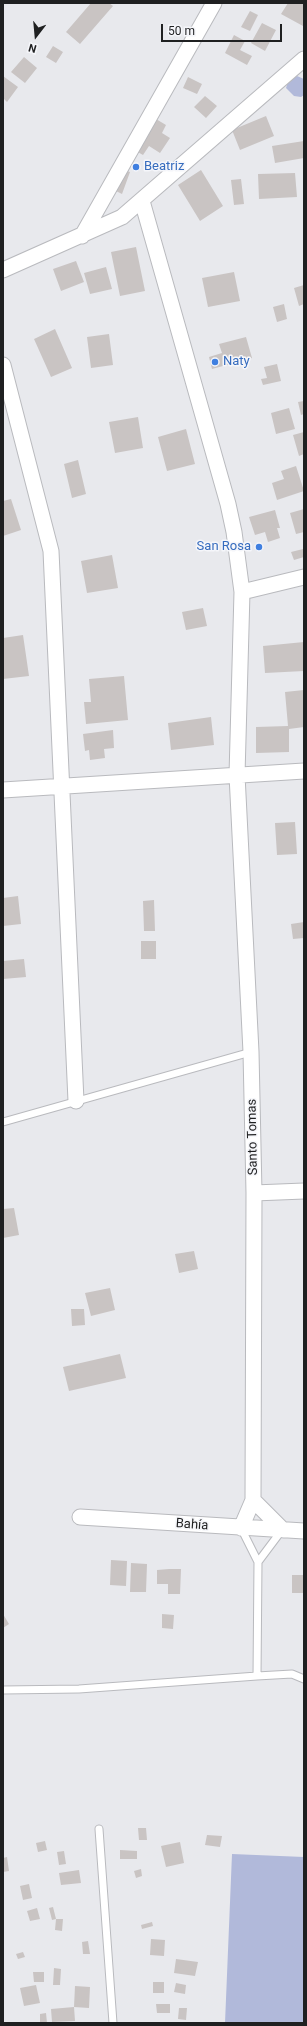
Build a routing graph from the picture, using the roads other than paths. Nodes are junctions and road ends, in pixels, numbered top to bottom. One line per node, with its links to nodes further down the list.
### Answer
1 (214, 3): 4 (street)
2 (304, 59): 3 (street)
3 (142, 201): 4 (street); 8 (street, Santo Tomas)
4 (82, 236): 5 (street)
5 (3, 270)
6 (3, 365): 11 (street)
7 (304, 577): 8 (street)
8 (242, 592): 10 (street, Santo Tomas)
9 (304, 771): 10 (street)
10 (237, 775): 11 (street); 13 (street, Santo Tomas)
11 (61, 786): 12 (street); 14 (street)
12 (3, 790)
13 (251, 1052): 14 (lane); 17 (street, Santo Tomas)
14 (76, 1101): 15 (lane)
15 (3, 1122)
16 (304, 1191): 17 (street)
17 (254, 1193): 18 (street, Santo Tomas)
18 (253, 1500): 20 (street, Santo Tomas); 21 (street)
19 (80, 1517): 20 (street, Bahía)
20 (241, 1528): 21 (street, Bahía); 23 (lane)
21 (283, 1530): 22 (street, Bahía); 23 (lane)
22 (304, 1531)
23 (258, 1562): 24 (lane)
24 (257, 1676): 25 (lane); 26 (lane)
25 (304, 1679)
26 (3, 1690)
27 (99, 1829): 28 (lane)
28 (113, 2023)

